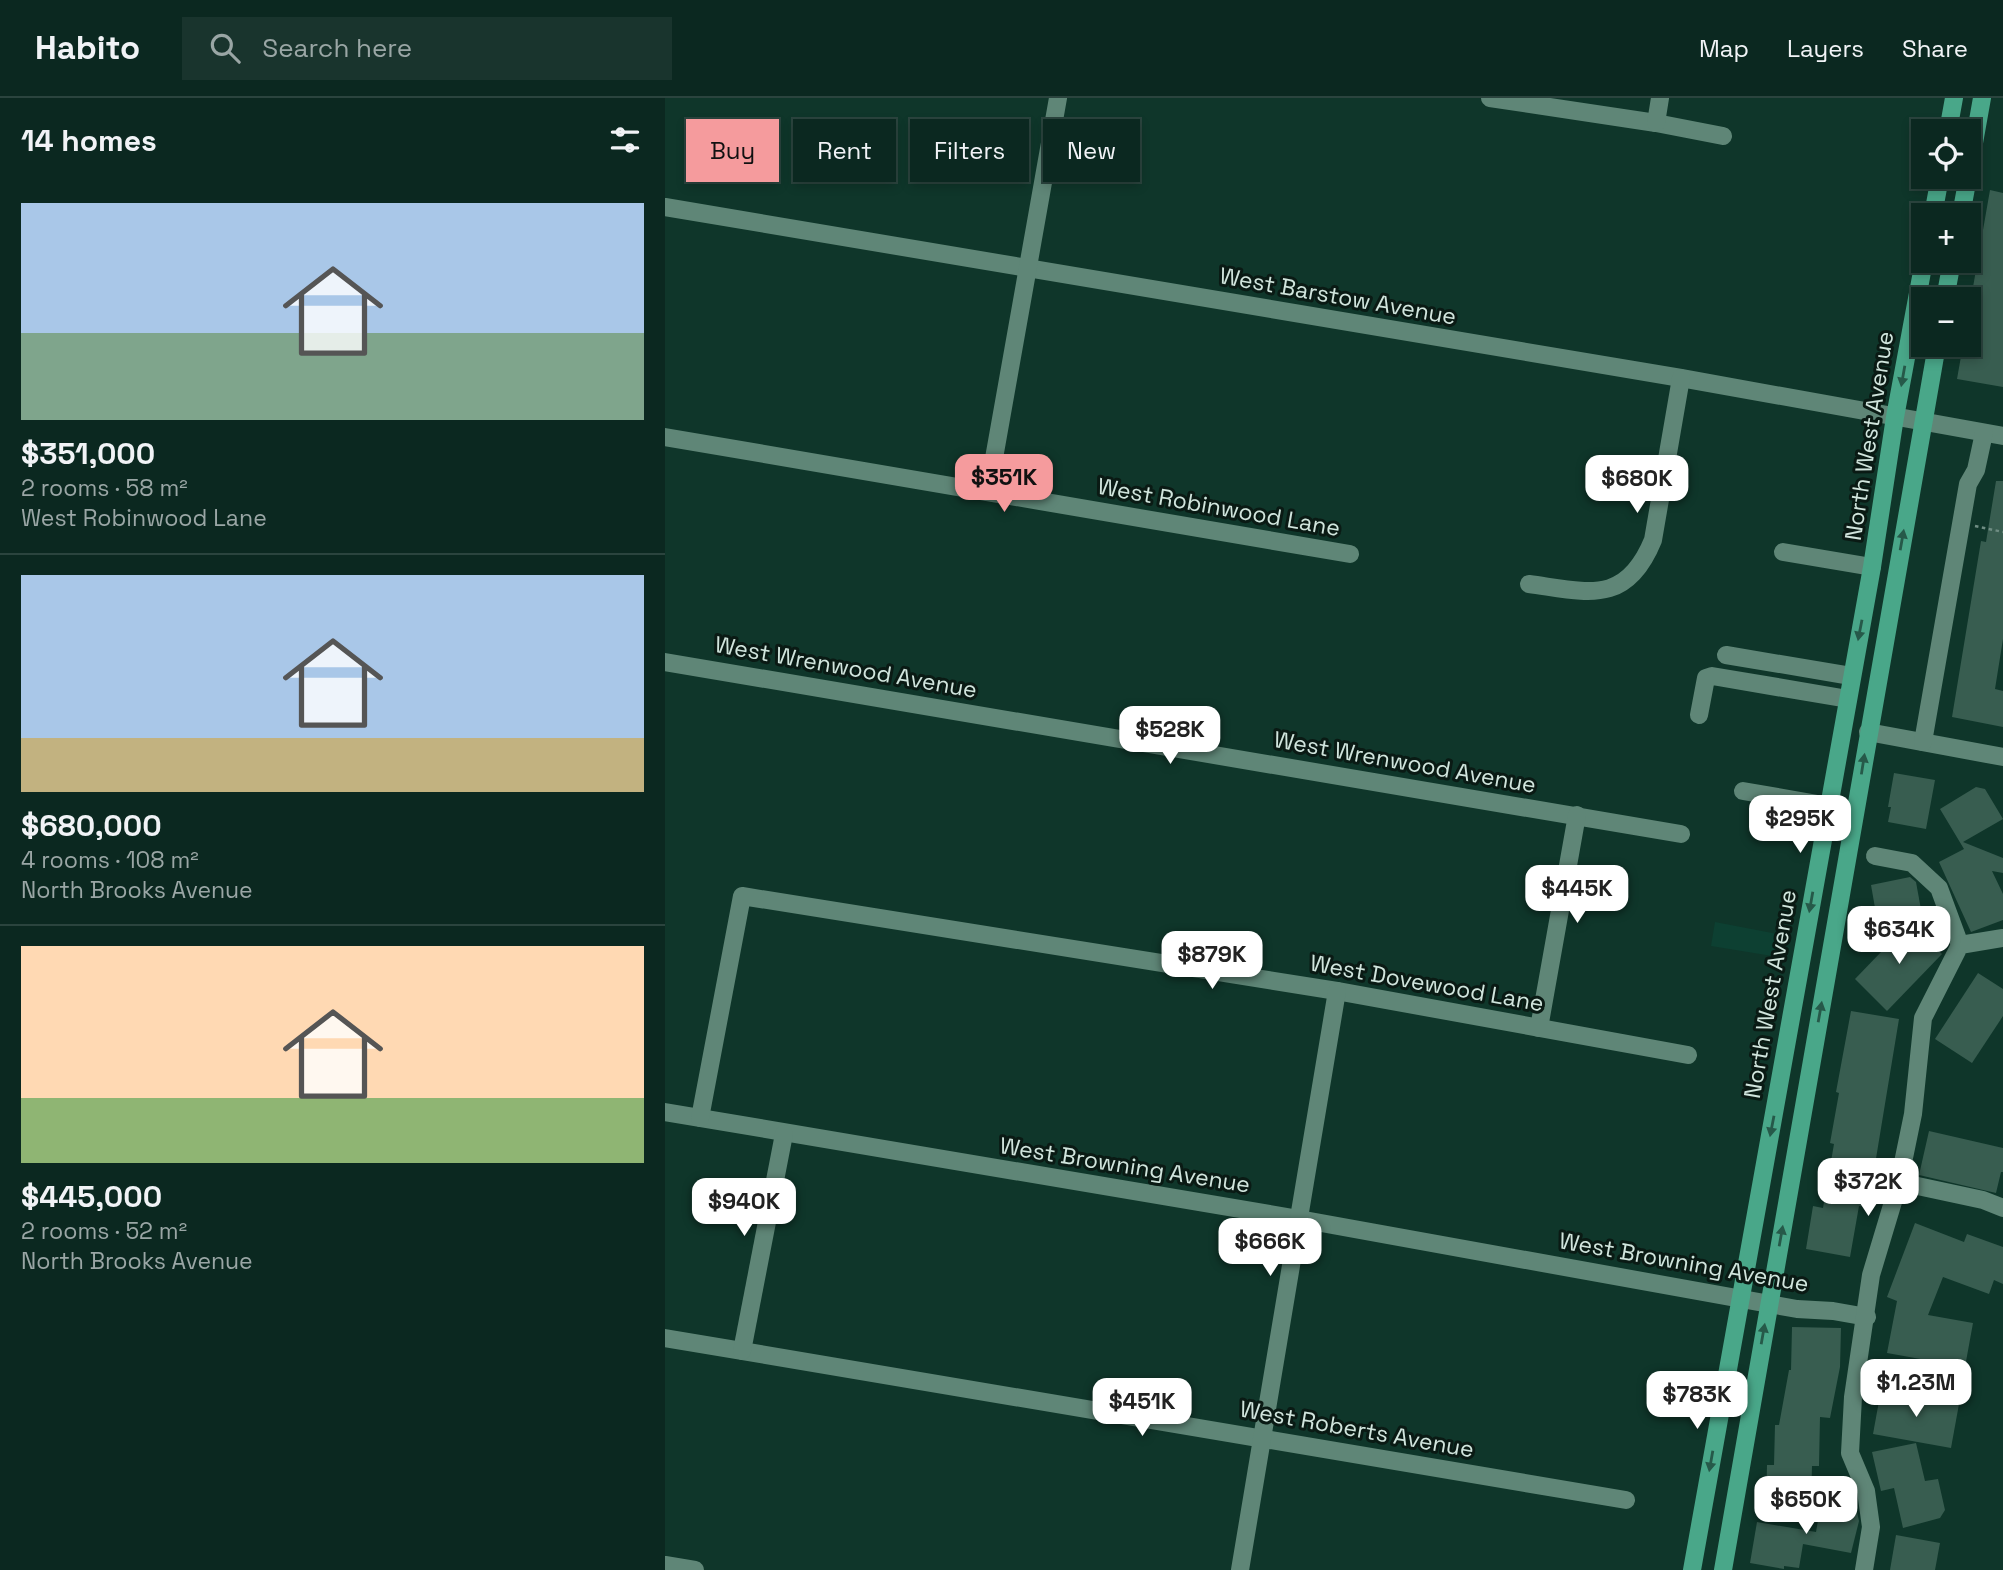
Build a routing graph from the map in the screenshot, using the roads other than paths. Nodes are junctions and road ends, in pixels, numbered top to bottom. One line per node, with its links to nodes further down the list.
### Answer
1 (1058, 98): 11 (street)
2 (1490, 98): 8 (street)
3 (1660, 98): 8 (street)
4 (1954, 98): 6 (main road)
5 (1982, 98): 7 (main road)
6 (1950, 119)
7 (1978, 119)
8 (1656, 123): 9 (street)
9 (1723, 136)
10 (665, 207): 11 (street, West Barstow Avenue)
11 (1027, 268): 14 (street, West Barstow Avenue); 20 (street)
12 (1922, 273): 15 (main road, North West Avenue, one-way to 15)
13 (1935, 357): 16 (main road)
14 (1681, 378): 15 (street, West Barstow Avenue); 24 (street)
15 (1895, 417): 16 (street, West Barstow Avenue); 23 (main road, North West Avenue)
16 (1922, 422): 17 (street, West Barstow Avenue); 30 (main road, one-way to 16)
17 (1985, 433): 18 (street, West Barstow Avenue); 31 (street)
18 (2003, 436)
19 (665, 437): 20 (street, West Robinwood Lane)
20 (988, 492): 22 (street, West Robinwood Lane)
21 (1783, 552): 23 (street)
22 (1350, 554)
23 (1872, 567): 27 (main road, North West Avenue, one-way to 27)
24 (1529, 584)
25 (1726, 655): 27 (street)
26 (665, 662): 35 (street, West Wrenwood Avenue)
27 (1851, 676): 28 (main road, North West Avenue)
28 (1848, 698): 29 (street); 34 (main road, North West Avenue)
29 (1699, 715)
30 (1868, 732): 31 (street); 50 (main road, one-way to 30)
31 (1923, 742): 32 (street)
32 (2003, 757)
33 (1743, 792): 34 (street)
34 (1829, 806): 49 (main road, North West Avenue, one-way to 49)
35 (1577, 815): 36 (street, West Wrenwood Avenue); 41 (street)
36 (1681, 835)
37 (1875, 856): 39 (street)
38 (2003, 938): 39 (street)
39 (1960, 945): 46 (street)
40 (1337, 991): 41 (street, West Dovewood Lane); 44 (street, West Dovewood Lane); 48 (street)
41 (1539, 1028): 42 (street, West Dovewood Lane)
42 (1688, 1055)
43 (665, 1112): 44 (street, West Browning Avenue)
44 (700, 1118): 45 (street, West Browning Avenue)
45 (784, 1134): 48 (street, West Browning Avenue); 53 (street)
46 (1899, 1182): 47 (street); 51 (street)
47 (2003, 1208)
48 (1299, 1219): 49 (street, West Browning Avenue); 56 (street)
49 (1740, 1298): 50 (street, West Browning Avenue); 58 (main road, North West Avenue, one-way to 58)
50 (1769, 1303): 51 (street, West Browning Avenue); 64 (main road, one-way to 50)
51 (1867, 1317): 54 (street)
52 (665, 1338): 53 (street, West Roberts Avenue)
53 (742, 1351): 56 (street, West Roberts Avenue)
54 (1858, 1368): 55 (street); 65 (street)
55 (1935, 1383)
56 (1263, 1438): 57 (street, West Roberts Avenue); 61 (street)
57 (1626, 1500)
58 (1699, 1529): 62 (main road, North West Avenue); 63 (main road)
59 (665, 1565): 60 (street)
60 (695, 1570)
61 (1240, 1570)
62 (1692, 1570)
63 (1699, 1570)
64 (1723, 1570)
65 (1864, 1570)

